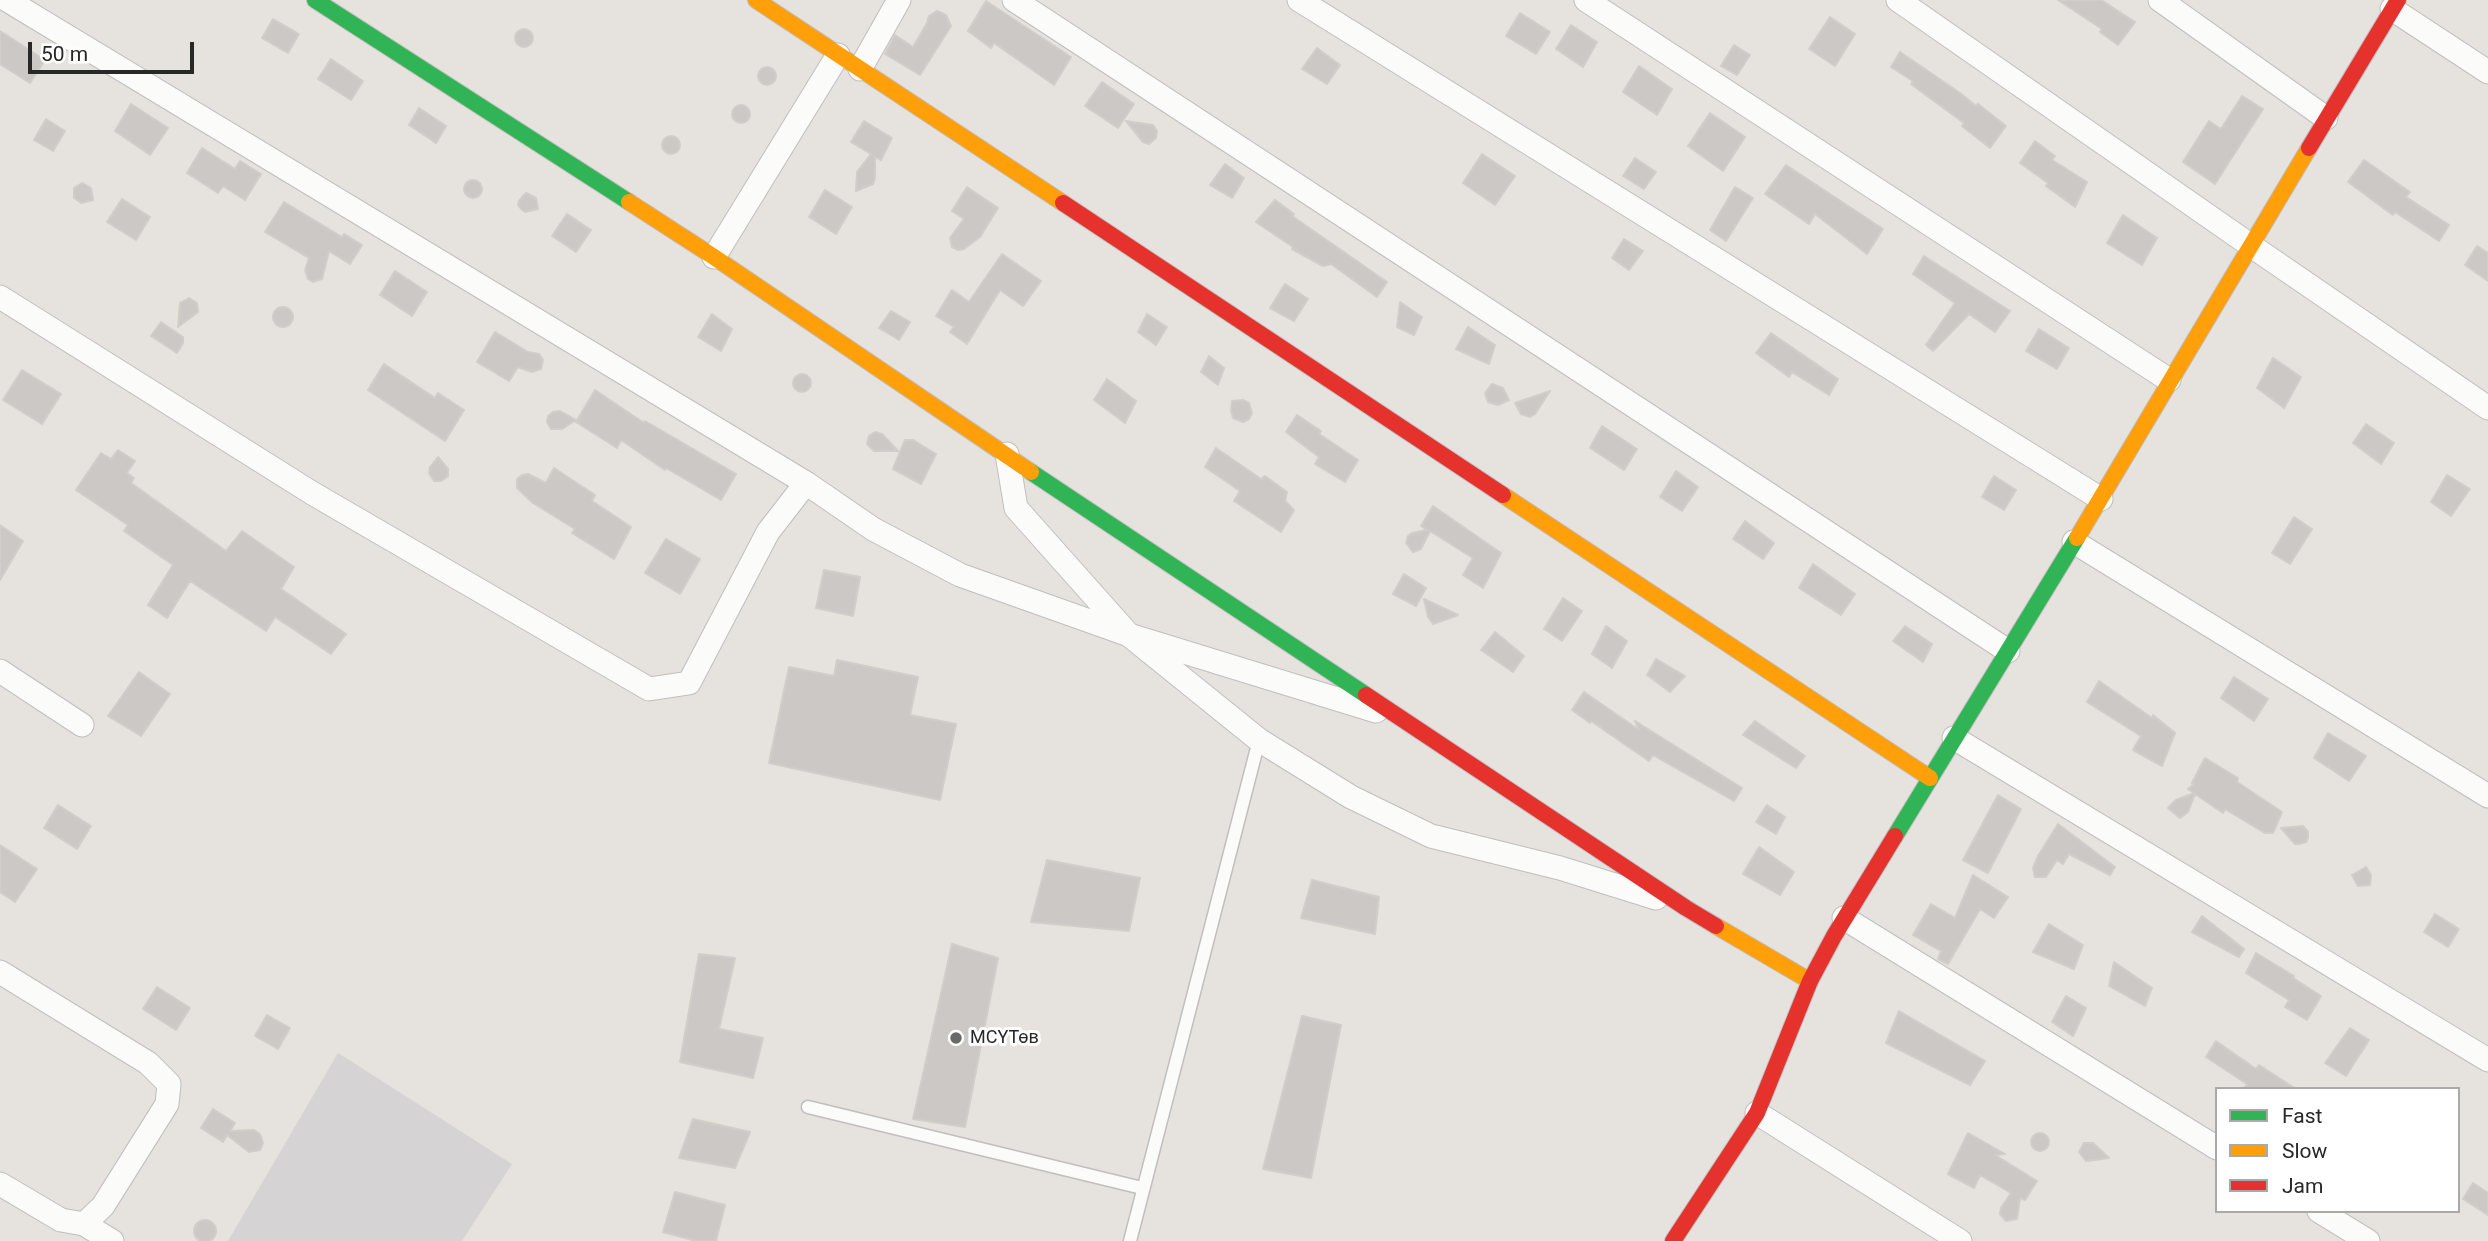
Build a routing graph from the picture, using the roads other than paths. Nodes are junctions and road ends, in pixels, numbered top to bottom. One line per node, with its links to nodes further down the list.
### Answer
1 (7, 0): 21 (street)
2 (315, 0): 16 (street)
3 (756, 0): 11 (street)
4 (899, 0): 12 (street)
5 (1014, 0): 25 (street)
6 (1300, 0): 22 (street)
7 (1586, 0): 18 (street)
8 (1898, 0): 15 (street)
9 (2160, 0): 14 (street)
10 (2395, 5): 13 (street); 14 (street)
11 (838, 55): 12 (street); 16 (street)
12 (860, 69): 31 (street)
13 (2488, 72)
14 (2326, 118): 15 (street)
15 (2250, 245): 18 (street); 19 (street)
16 (714, 257): 20 (street)
17 (0, 297): 21 (street)
18 (2169, 380): 22 (street)
19 (2488, 408)
20 (1007, 454): 24 (street); 27 (street)
21 (806, 483): 24 (street)
22 (2101, 499): 23 (street)
23 (2074, 542): 25 (street); 32 (street)
24 (1129, 635): 27 (street); 30 (street)
25 (2008, 651): 29 (street)
26 (0, 671): 28 (street)
27 (1402, 719): 33 (street)
28 (82, 724)
29 (1954, 738): 31 (street); 37 (street)
30 (1259, 740): 33 (street); 42 (lane)
31 (1930, 778): 34 (street)
32 (2488, 796)
33 (1686, 908): 36 (street)
34 (1844, 919): 36 (street); 40 (street)
35 (0, 972): 44 (street)
36 (1810, 981): 39 (street)
37 (2488, 1060)
38 (808, 1107): 42 (lane)
39 (1758, 1113): 47 (street); 48 (street)
40 (2215, 1147)
41 (0, 1184): 44 (street)
42 (1142, 1188): 46 (lane)
43 (2322, 1213): 49 (street)
44 (84, 1224): 45 (street)
45 (112, 1241)
46 (1130, 1241)
47 (1673, 1241)
48 (1960, 1241)
49 (2368, 1241)

